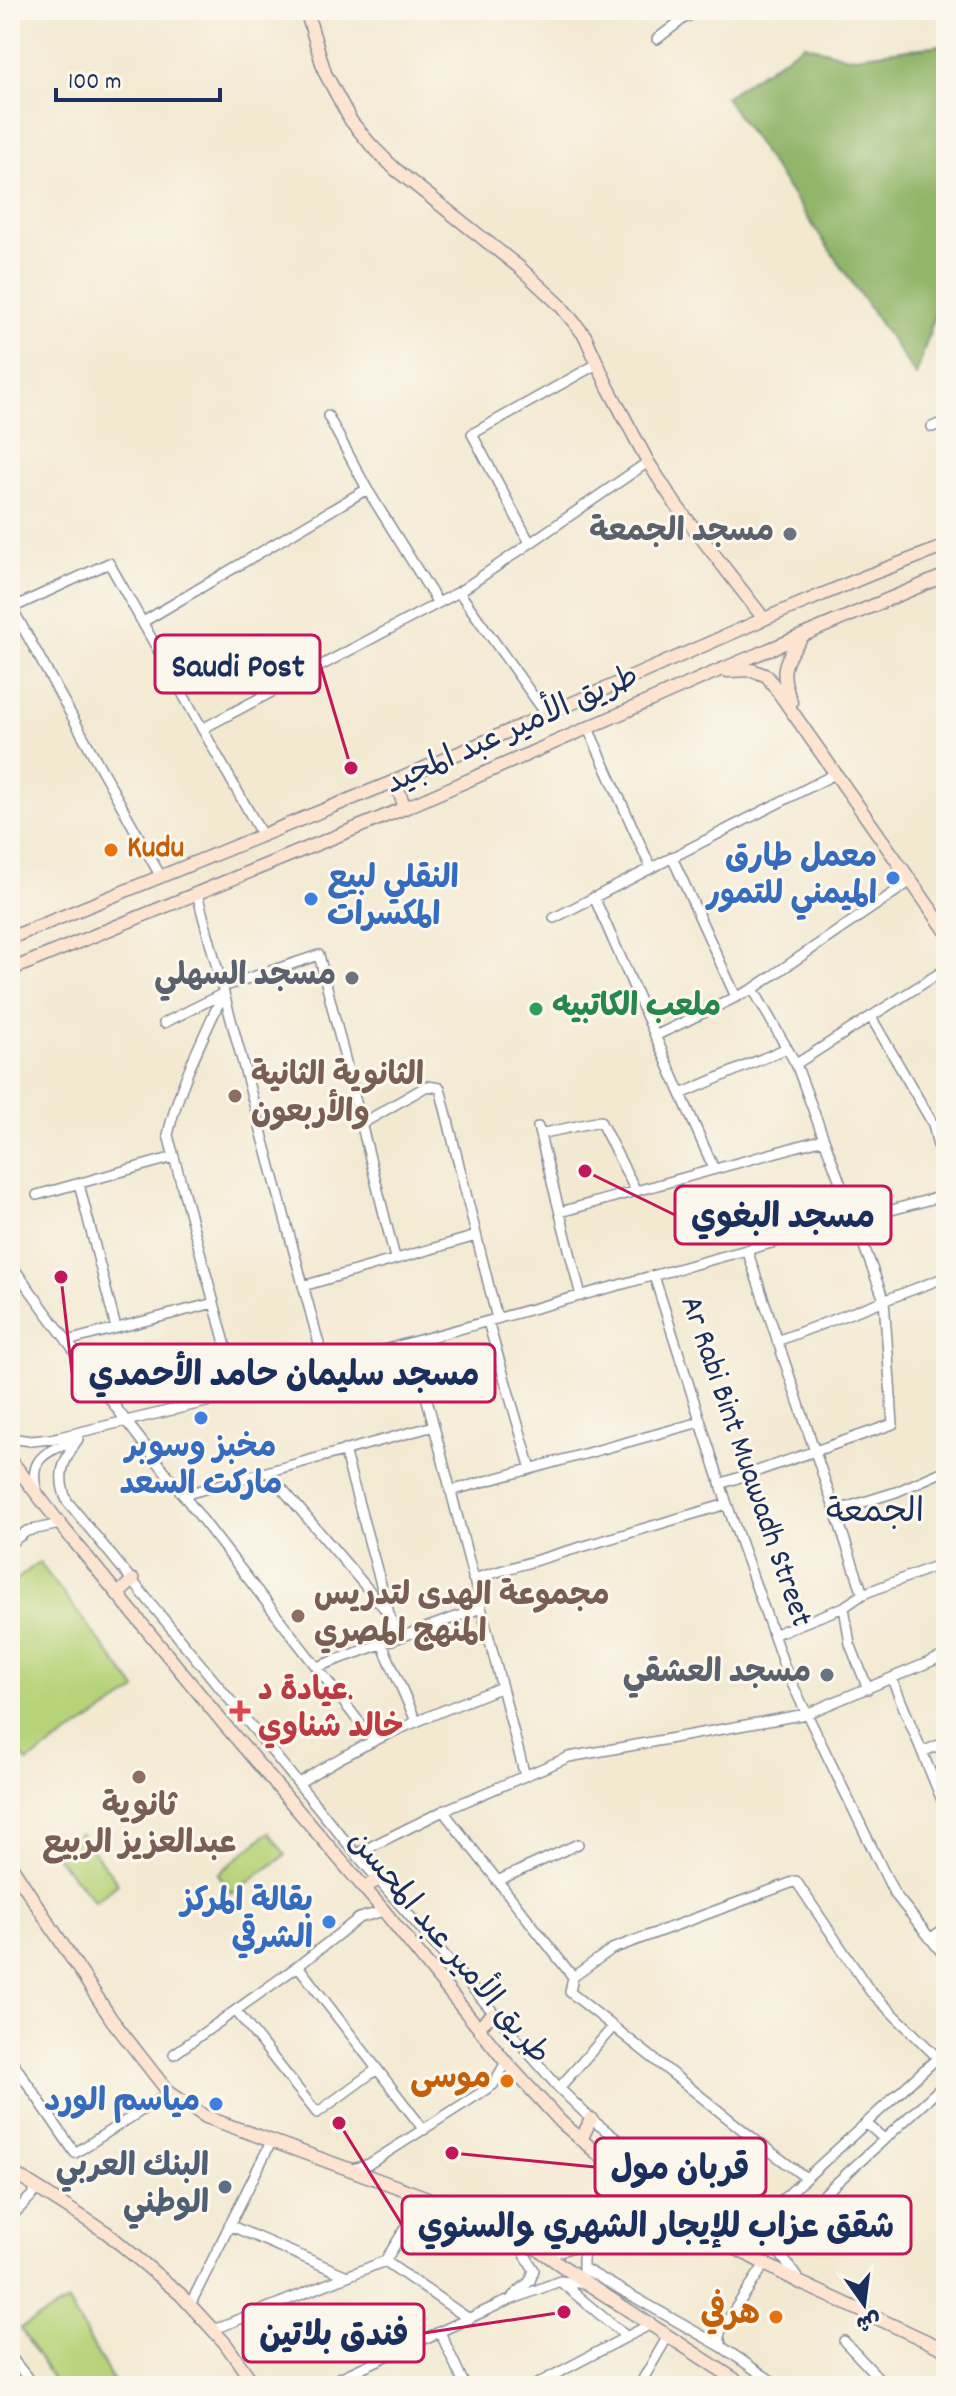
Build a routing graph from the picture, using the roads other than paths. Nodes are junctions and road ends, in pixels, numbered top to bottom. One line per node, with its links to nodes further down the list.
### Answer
1 (306, 10): 6 (main road)
2 (701, 10): 3 (street)
3 (657, 39)
4 (946, 342): 5 (street)
5 (942, 357)
6 (597, 364): 10 (main road); 12 (street)
7 (328, 416): 11 (street)
8 (946, 421): 9 (street)
9 (932, 427)
10 (648, 462): 12 (street); 18 (main road)
11 (367, 489): 16 (street); 19 (street)
12 (530, 543): 15 (street)
13 (946, 546): 18 (main road, طريق الأمير عبد المجيد)
14 (946, 575): 20 (main road, طريق الأمير عبد المجيد)
15 (459, 592): 16 (street); 22 (street)
16 (438, 603): 25 (street)
17 (11, 608): 19 (street); 32 (street)
18 (764, 619): 22 (main road, طريق الأمير عبد المجيد)
19 (143, 622): 25 (street)
20 (802, 636): 21 (main road, طريق الأمير عبد المجيد); 23 (main road)
21 (718, 671): 23 (main road); 24 (main road, طريق الأمير عبد المجيد)
22 (546, 714): 27 (main road, طريق الأمير عبد المجيد)
23 (798, 719): 26 (main road)
24 (588, 728): 28 (main road, طريق الأمير عبد المجيد); 31 (street)
25 (202, 729): 29 (street)
26 (835, 774): 30 (street); 33 (main road)
27 (395, 781): 28 (main road); 29 (main road, طريق الأمير عبد المجيد)
28 (405, 808): 34 (main road, طريق الأمير عبد المجيد)
29 (262, 835): 32 (main road, طريق الأمير عبد المجيد)
30 (672, 857): 31 (street); 43 (street)
31 (651, 868): 35 (street)
32 (161, 877): 38 (main road, طريق الأمير عبد المجيد)
33 (911, 881): 37 (main road); 41 (street)
34 (197, 894): 40 (main road, طريق الأمير عبد المجيد); 42 (street)
35 (594, 897): 36 (street); 46 (street)
36 (554, 918)
37 (946, 931)
38 (10, 938)
39 (946, 969): 44 (street)
40 (10, 970)
41 (753, 989): 43 (street); 47 (street)
42 (223, 990): 45 (street); 50 (street); 52 (street); 67 (street)
43 (736, 997): 46 (street)
44 (871, 1017): 48 (street); 54 (street)
45 (164, 1023)
46 (655, 1036): 49 (street)
47 (787, 1048): 48 (street); 49 (street)
48 (796, 1064): 51 (street)
49 (681, 1094): 53 (street)
50 (363, 1123): 61 (street); 63 (street)
51 (824, 1139): 53 (street); 60 (street)
52 (174, 1157): 55 (street); 70 (street)
53 (714, 1169): 56 (street)
54 (946, 1182)
55 (79, 1184): 57 (street); 72 (street)
56 (636, 1191): 59 (street); 59 (street)
57 (37, 1195)
58 (946, 1195): 60 (street)
59 (560, 1212): 68 (street)
60 (854, 1221): 62 (street); 69 (street)
61 (476, 1236): 63 (street); 71 (street)
62 (747, 1250): 65 (street); 74 (street)
63 (395, 1258): 67 (street)
64 (10, 1263): 73 (street)
65 (654, 1276): 68 (street); 79 (street, Ar Rabi Bint Muawadh Street)
66 (946, 1277): 69 (street)
67 (303, 1286): 76 (street)
68 (581, 1296): 71 (street)
69 (884, 1300): 74 (street); 84 (street)
70 (214, 1303): 72 (street); 77 (street)
71 (492, 1320): 75 (street); 86 (street)
72 (116, 1328): 73 (street)
73 (67, 1341): 78 (street)
74 (777, 1341): 84 (street)
75 (412, 1342): 76 (street); 80 (street)
76 (325, 1366): 77 (street)
77 (239, 1394): 78 (street)
78 (126, 1421): 81 (street); 82 (street); 91 (street)
79 (700, 1422): 86 (street); 89 (street, Ar Rabi Bint Muawadh Street)
80 (434, 1426): 83 (street); 90 (street)
81 (10, 1438)
82 (78, 1439): 92 (street); 99 (street)
83 (344, 1450): 88 (street); 104 (street)
84 (814, 1451): 89 (street); 94 (street)
85 (10, 1459): 92 (main road, طريق الأمير عبد المحسن)
86 (531, 1469): 90 (street)
87 (946, 1470): 94 (street)
88 (268, 1472): 91 (street); 104 (street)
89 (720, 1484): 93 (street, Ar Rabi Bint Muawadh Street)
90 (450, 1491): 98 (street)
91 (183, 1495): 109 (street)
92 (41, 1500): 95 (main road, طريق الأمير عبد المحسن)
93 (727, 1504): 98 (street); 105 (street, Ar Rabi Bint Muawadh Street)
94 (835, 1511): 101 (street)
95 (60, 1524): 96 (street); 100 (main road, طريق الأمير عبد المحسن)
96 (10, 1543)
97 (946, 1562): 101 (street)
98 (473, 1579): 103 (street)
99 (133, 1580): 100 (main road); 119 (street)
100 (118, 1594): 127 (main road, طريق الأمير عبد المحسن)
101 (863, 1594): 102 (street)
102 (844, 1607): 105 (street); 112 (street)
103 (481, 1608): 106 (street); 111 (street)
104 (389, 1613): 106 (street)
105 (775, 1634): 113 (street, Ar Rabi Bint Muawadh Street)
106 (396, 1639): 107 (street)
107 (382, 1644): 109 (street); 114 (street)
108 (946, 1655): 110 (street)
109 (317, 1667): 115 (street)
110 (892, 1679): 112 (street); 117 (street)
111 (502, 1687): 114 (street); 118 (street)
112 (868, 1689): 113 (street)
113 (806, 1714): 118 (street); 130 (street, Ar Rabi Bint Muawadh Street)
114 (416, 1721): 115 (street)
115 (373, 1740): 119 (street)
116 (946, 1742): 117 (street)
117 (922, 1752): 120 (street)
118 (525, 1776): 121 (street)
119 (299, 1783): 123 (street)
120 (946, 1810)
121 (443, 1811): 123 (street); 126 (street)
122 (578, 1844): 126 (street)
123 (356, 1854): 125 (street)
124 (10, 1864): 145 (main road)
125 (378, 1879): 127 (main road); 135 (street)
126 (497, 1881): 133 (street)
127 (364, 1889): 128 (main road, طريق الأمير عبد المحسن)
128 (384, 1911): 132 (street); 136 (main road, طريق الأمير عبد المحسن)
129 (946, 1927): 130 (street)
130 (930, 1939): 131 (street, Ar Rabi Bint Muawadh Street)
131 (946, 1958)
132 (298, 1966): 134 (street); 142 (street)
133 (573, 1977): 137 (street); 139 (street)
134 (236, 2011): 138 (street); 142 (street)
135 (493, 2014): 136 (main road); 144 (street)
136 (478, 2027): 141 (main road, طريق الأمير عبد المحسن)
137 (613, 2027): 144 (street); 149 (street)
138 (174, 2054)
139 (942, 2054): 147 (street)
140 (11, 2060): 145 (street)
141 (506, 2062): 148 (street); 151 (main road, طريق الأمير عبد المحسن)
142 (377, 2069): 148 (street)
143 (946, 2083): 150 (street)
144 (559, 2088): 146 (street)
145 (169, 2093): 152 (main road)
146 (591, 2119): 151 (main road); 160 (street)
147 (866, 2123): 150 (street); 156 (street)
148 (424, 2130): 153 (street)
149 (754, 2139): 156 (street); 160 (street)
150 (884, 2139): 166 (street)
151 (581, 2140): 154 (main road, طريق الأمير عبد المحسن)
152 (271, 2142): 153 (main road); 163 (street)
153 (349, 2170): 159 (main road)
154 (619, 2170): 157 (main road, طريق الأمير عبد المحسن); 167 (street)
155 (10, 2171): 158 (main road)
156 (806, 2178): 164 (street)
157 (642, 2187): 162 (main road, طريق الأمير عبد المحسن); 171 (street)
158 (38, 2189): 161 (street); 175 (main road)
159 (425, 2197): 165 (main road); 168 (street)
160 (701, 2204): 162 (street); 164 (street)
161 (10, 2218)
162 (687, 2220): 169 (main road, طريق الأمير عبد المحسن)
163 (229, 2225): 170 (street); 175 (street)
164 (747, 2232): 166 (street)
165 (515, 2238): 167 (main road); 174 (street)
166 (773, 2244): 173 (street)
167 (541, 2251): 171 (main road)
168 (385, 2261): 170 (street); 176 (street)
169 (765, 2264): 173 (main road, طريق الأمير عبد المحسن); 183 (street)
170 (347, 2276): 178 (street)
171 (585, 2278): 172 (street); 177 (main road); 183 (street)
172 (560, 2281): 174 (street); 181 (street)
173 (801, 2283): 184 (main road, طريق الأمير عبد المحسن)
174 (500, 2304): 176 (street)
175 (190, 2305): 178 (main road)
176 (469, 2319): 179 (street)
177 (651, 2324): 180 (main road); 181 (street)
178 (212, 2330): 188 (main road)
179 (440, 2332): 186 (street); 191 (street)
180 (668, 2336): 193 (street); 194 (main road)
181 (627, 2337): 192 (street)
182 (844, 2341): 196 (street)
183 (722, 2347): 195 (street)
184 (946, 2350)
185 (10, 2356): 187 (street)
186 (359, 2369): 189 (street); 190 (street)
187 (34, 2386)
188 (255, 2386)
189 (322, 2386)
190 (367, 2386)
191 (465, 2386)
192 (533, 2386)
193 (639, 2386)
194 (745, 2386)
195 (779, 2386)
196 (886, 2386)

